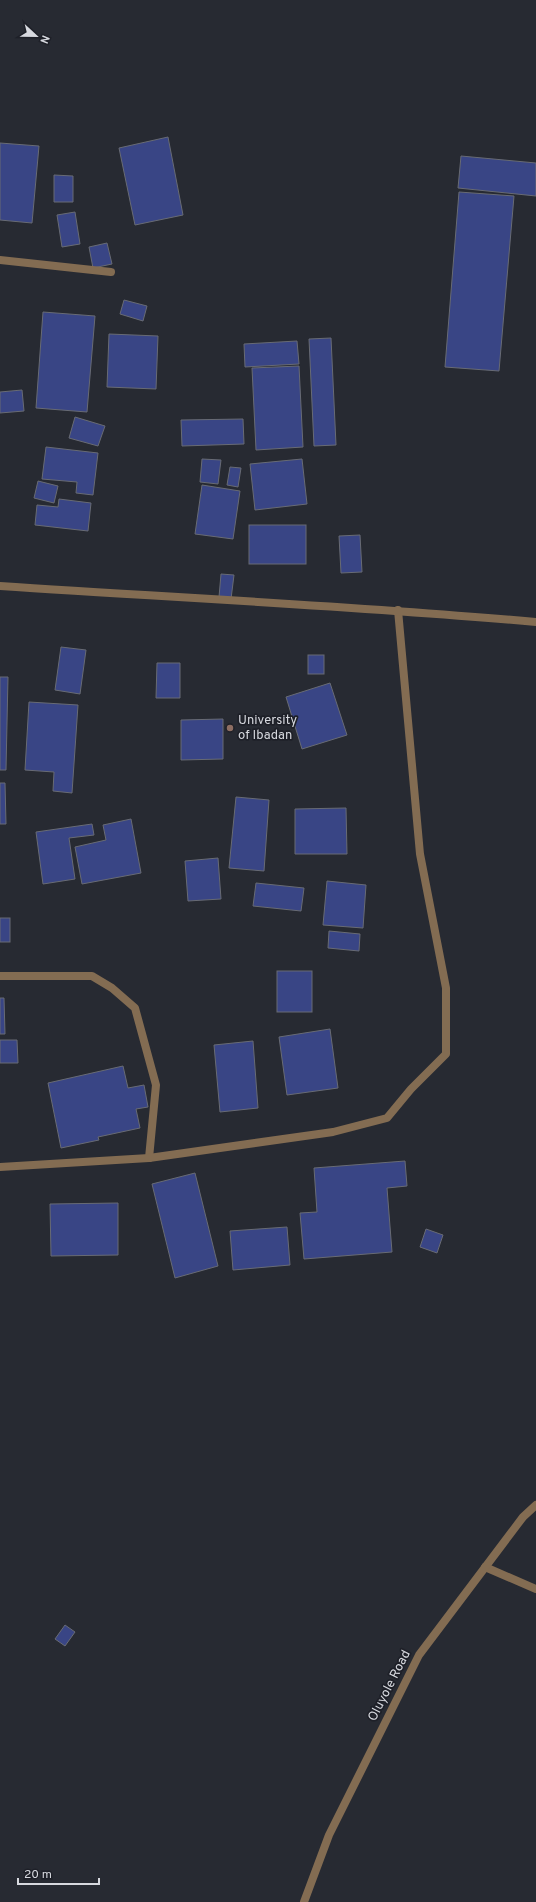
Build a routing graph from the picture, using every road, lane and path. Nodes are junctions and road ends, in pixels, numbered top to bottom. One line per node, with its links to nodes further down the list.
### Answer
1 (0, 260): 2 (street)
2 (111, 272)
3 (0, 586): 4 (street)
4 (398, 610): 5 (street); 7 (street)
5 (536, 622)
6 (0, 976): 7 (street)
7 (149, 1158): 8 (street)
8 (0, 1167)
9 (536, 1505): 10 (street, Oluyole Road)
10 (485, 1567): 11 (street); 12 (street, Oluyole Road)
11 (536, 1589)
12 (304, 1902)

